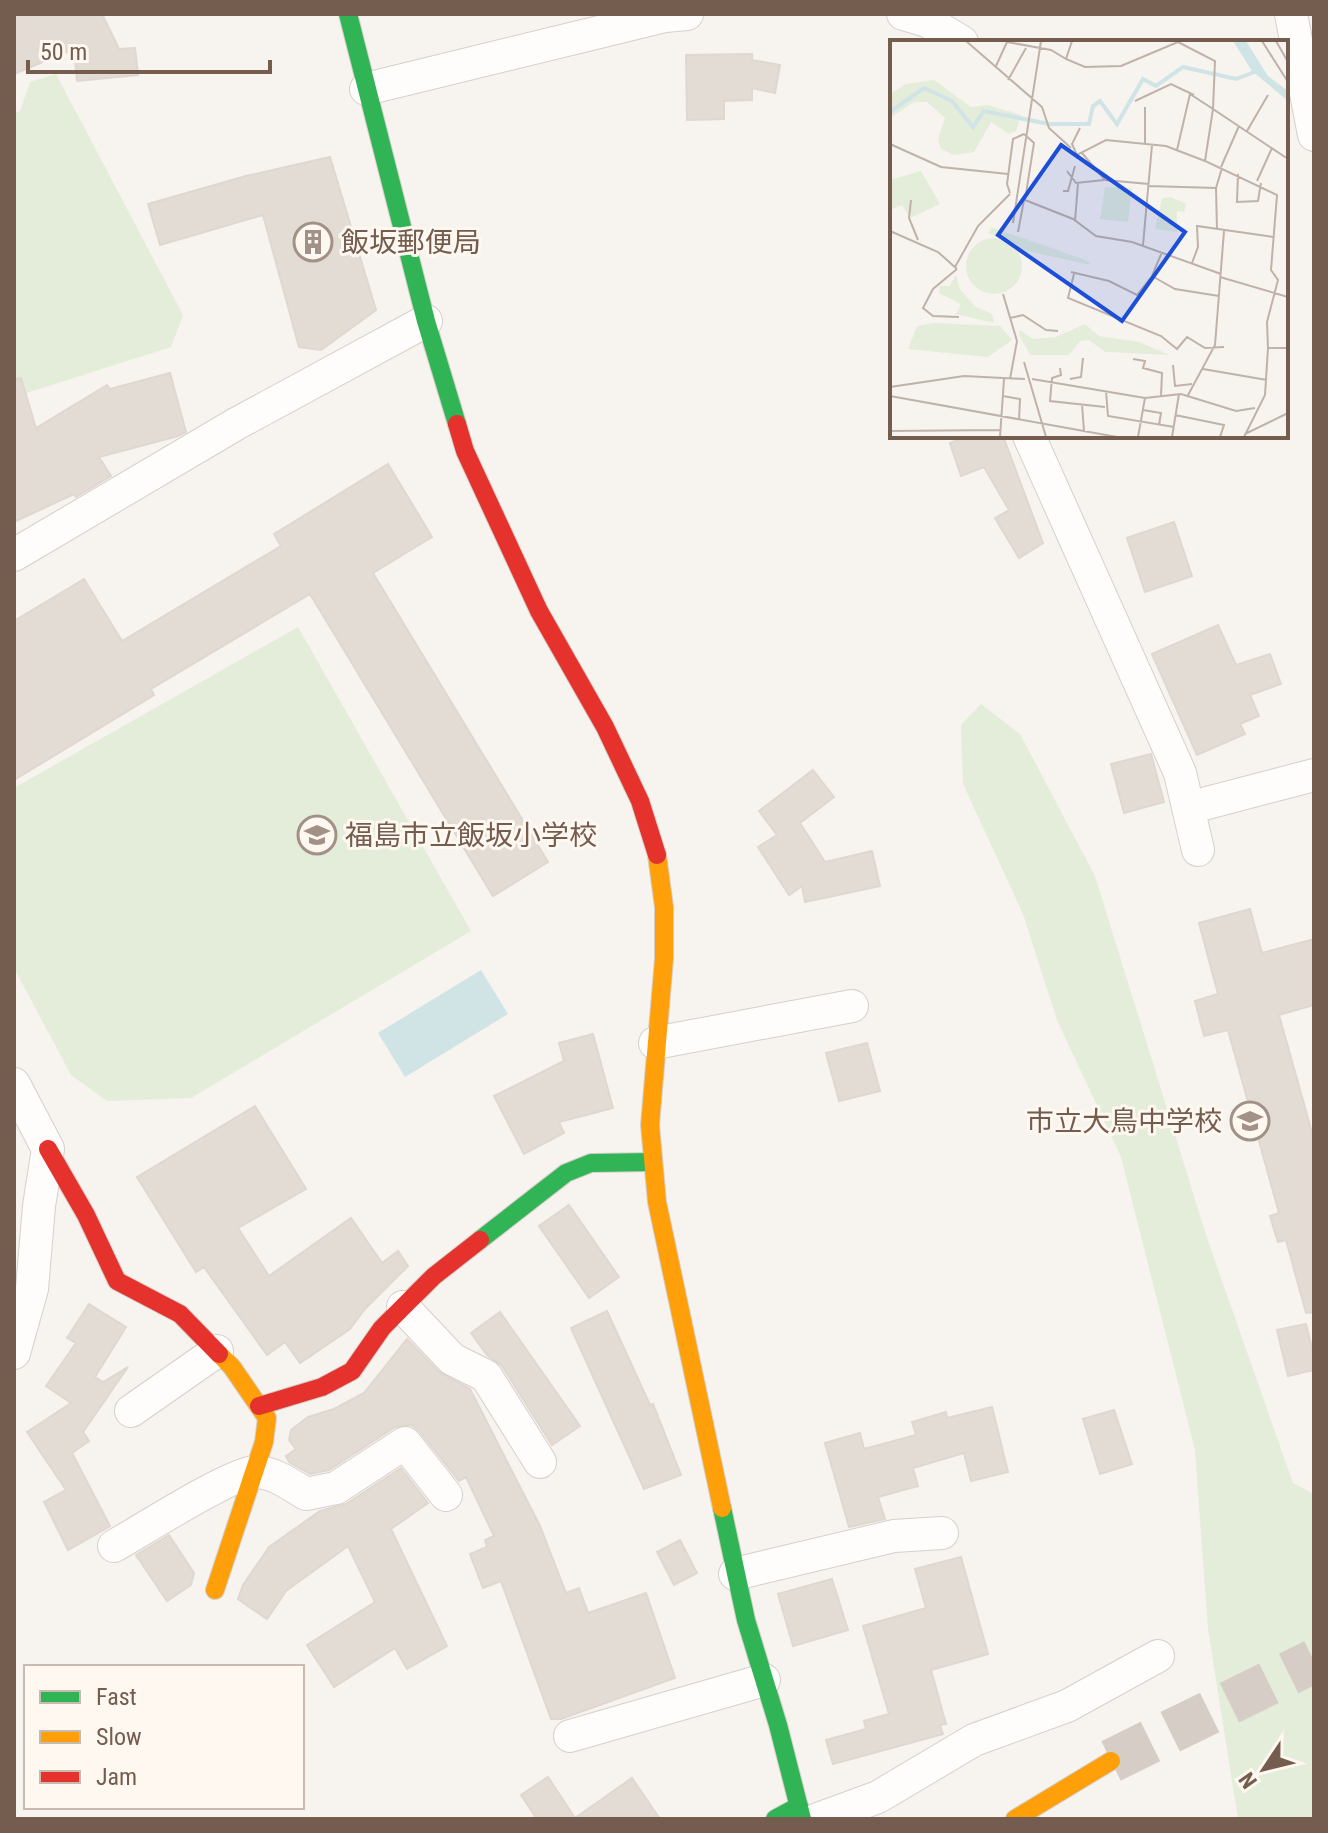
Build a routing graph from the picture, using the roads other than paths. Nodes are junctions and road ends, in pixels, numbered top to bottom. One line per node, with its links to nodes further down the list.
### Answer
1 (348, 14): 6 (main road)
2 (903, 14): 5 (street)
3 (1291, 14): 7 (street)
4 (672, 15): 6 (street)
5 (960, 40)
6 (366, 89): 8 (main road)
7 (1314, 135)
8 (426, 321): 10 (street); 15 (main road)
9 (1030, 438): 12 (street)
10 (14, 555)
11 (1314, 775): 12 (street)
12 (1188, 808): 13 (street)
13 (1198, 850)
14 (852, 1006): 15 (street)
15 (655, 1043): 18 (main road)
16 (14, 1084): 17 (street)
17 (48, 1149): 20 (main road); 21 (street)
18 (653, 1162): 19 (main road); 29 (main road)
19 (403, 1307): 22 (main road); 24 (street)
20 (217, 1351): 22 (main road); 23 (street)
21 (14, 1353)
22 (259, 1406): 25 (main road)
23 (131, 1411)
24 (540, 1462)
25 (254, 1472): 26 (street); 28 (street); 30 (main road)
26 (446, 1495)
27 (942, 1533): 29 (street)
28 (114, 1546)
29 (735, 1574): 32 (main road)
30 (215, 1590)
31 (1158, 1656): 35 (street)
32 (764, 1680): 33 (street); 35 (main road)
33 (570, 1736)
34 (1111, 1761): 37 (main road)
35 (806, 1815): 36 (main road)
36 (775, 1819)
37 (1015, 1819)

